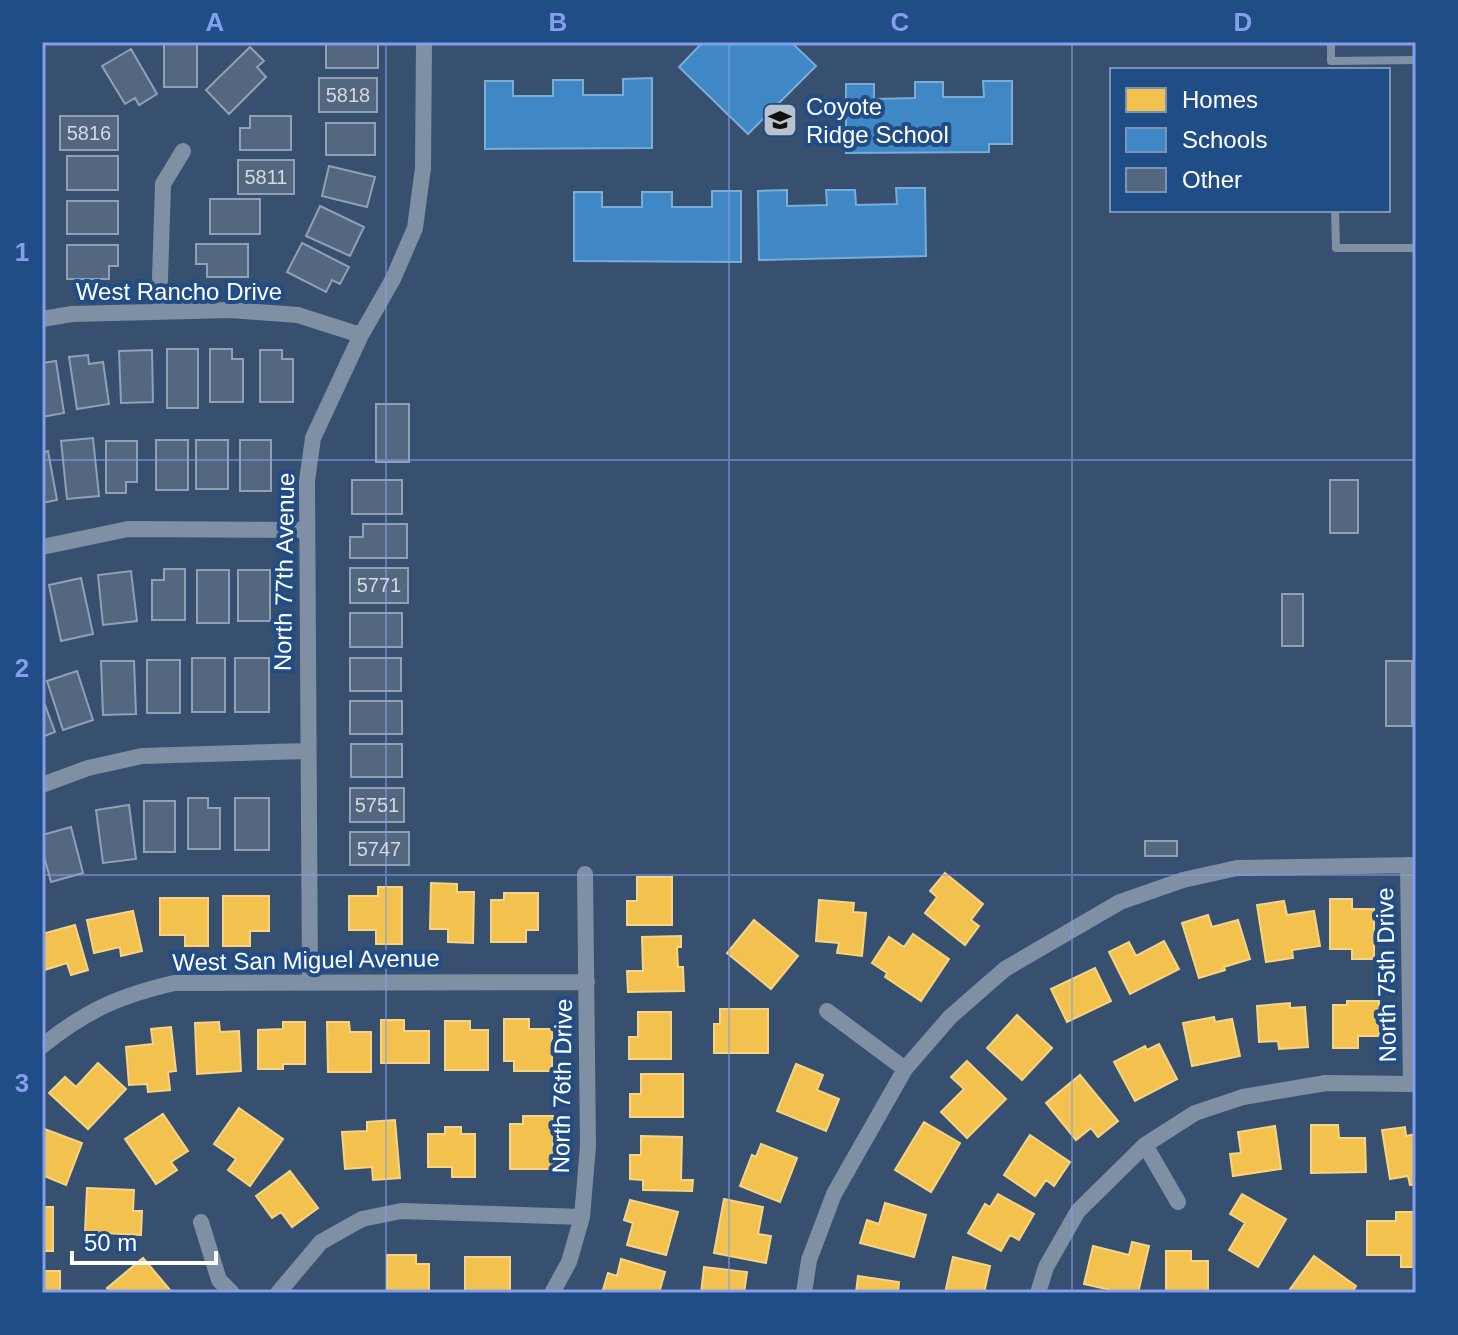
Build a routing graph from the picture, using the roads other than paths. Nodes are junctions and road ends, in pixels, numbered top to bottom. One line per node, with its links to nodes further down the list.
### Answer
1 (424, 42): 10 (street, North 77th Avenue)
2 (1331, 42): 4 (lane)
3 (1416, 60): 4 (lane)
4 (1331, 65)
5 (183, 151): 8 (street)
6 (1335, 212): 7 (lane)
7 (1416, 248)
8 (159, 310): 9 (street, West Rancho Drive); 10 (street, West Rancho Drive)
9 (42, 319)
10 (361, 335): 11 (street, North 77th Avenue)
11 (305, 530): 12 (street); 13 (street, North 77th Avenue)
12 (42, 547)
13 (307, 751): 14 (street); 18 (street, North 77th Avenue)
14 (42, 785)
15 (1412, 865): 21 (street); 22 (street, North 75th Drive)
16 (585, 874): 17 (street, North 76th Drive)
17 (587, 982): 18 (street, West San Miguel Avenue); 24 (street, North 76th Drive)
18 (310, 983): 20 (street, West San Miguel Avenue)
19 (827, 1011): 21 (street)
20 (42, 1046)
21 (905, 1069): 29 (street)
22 (1145, 1145): 23 (street); 30 (street)
23 (1178, 1202)
24 (582, 1217): 27 (street); 28 (street, North 76th Drive)
25 (201, 1222): 26 (street)
26 (232, 1293)
27 (278, 1293)
28 (552, 1293)
29 (804, 1293)
30 (1038, 1293)

